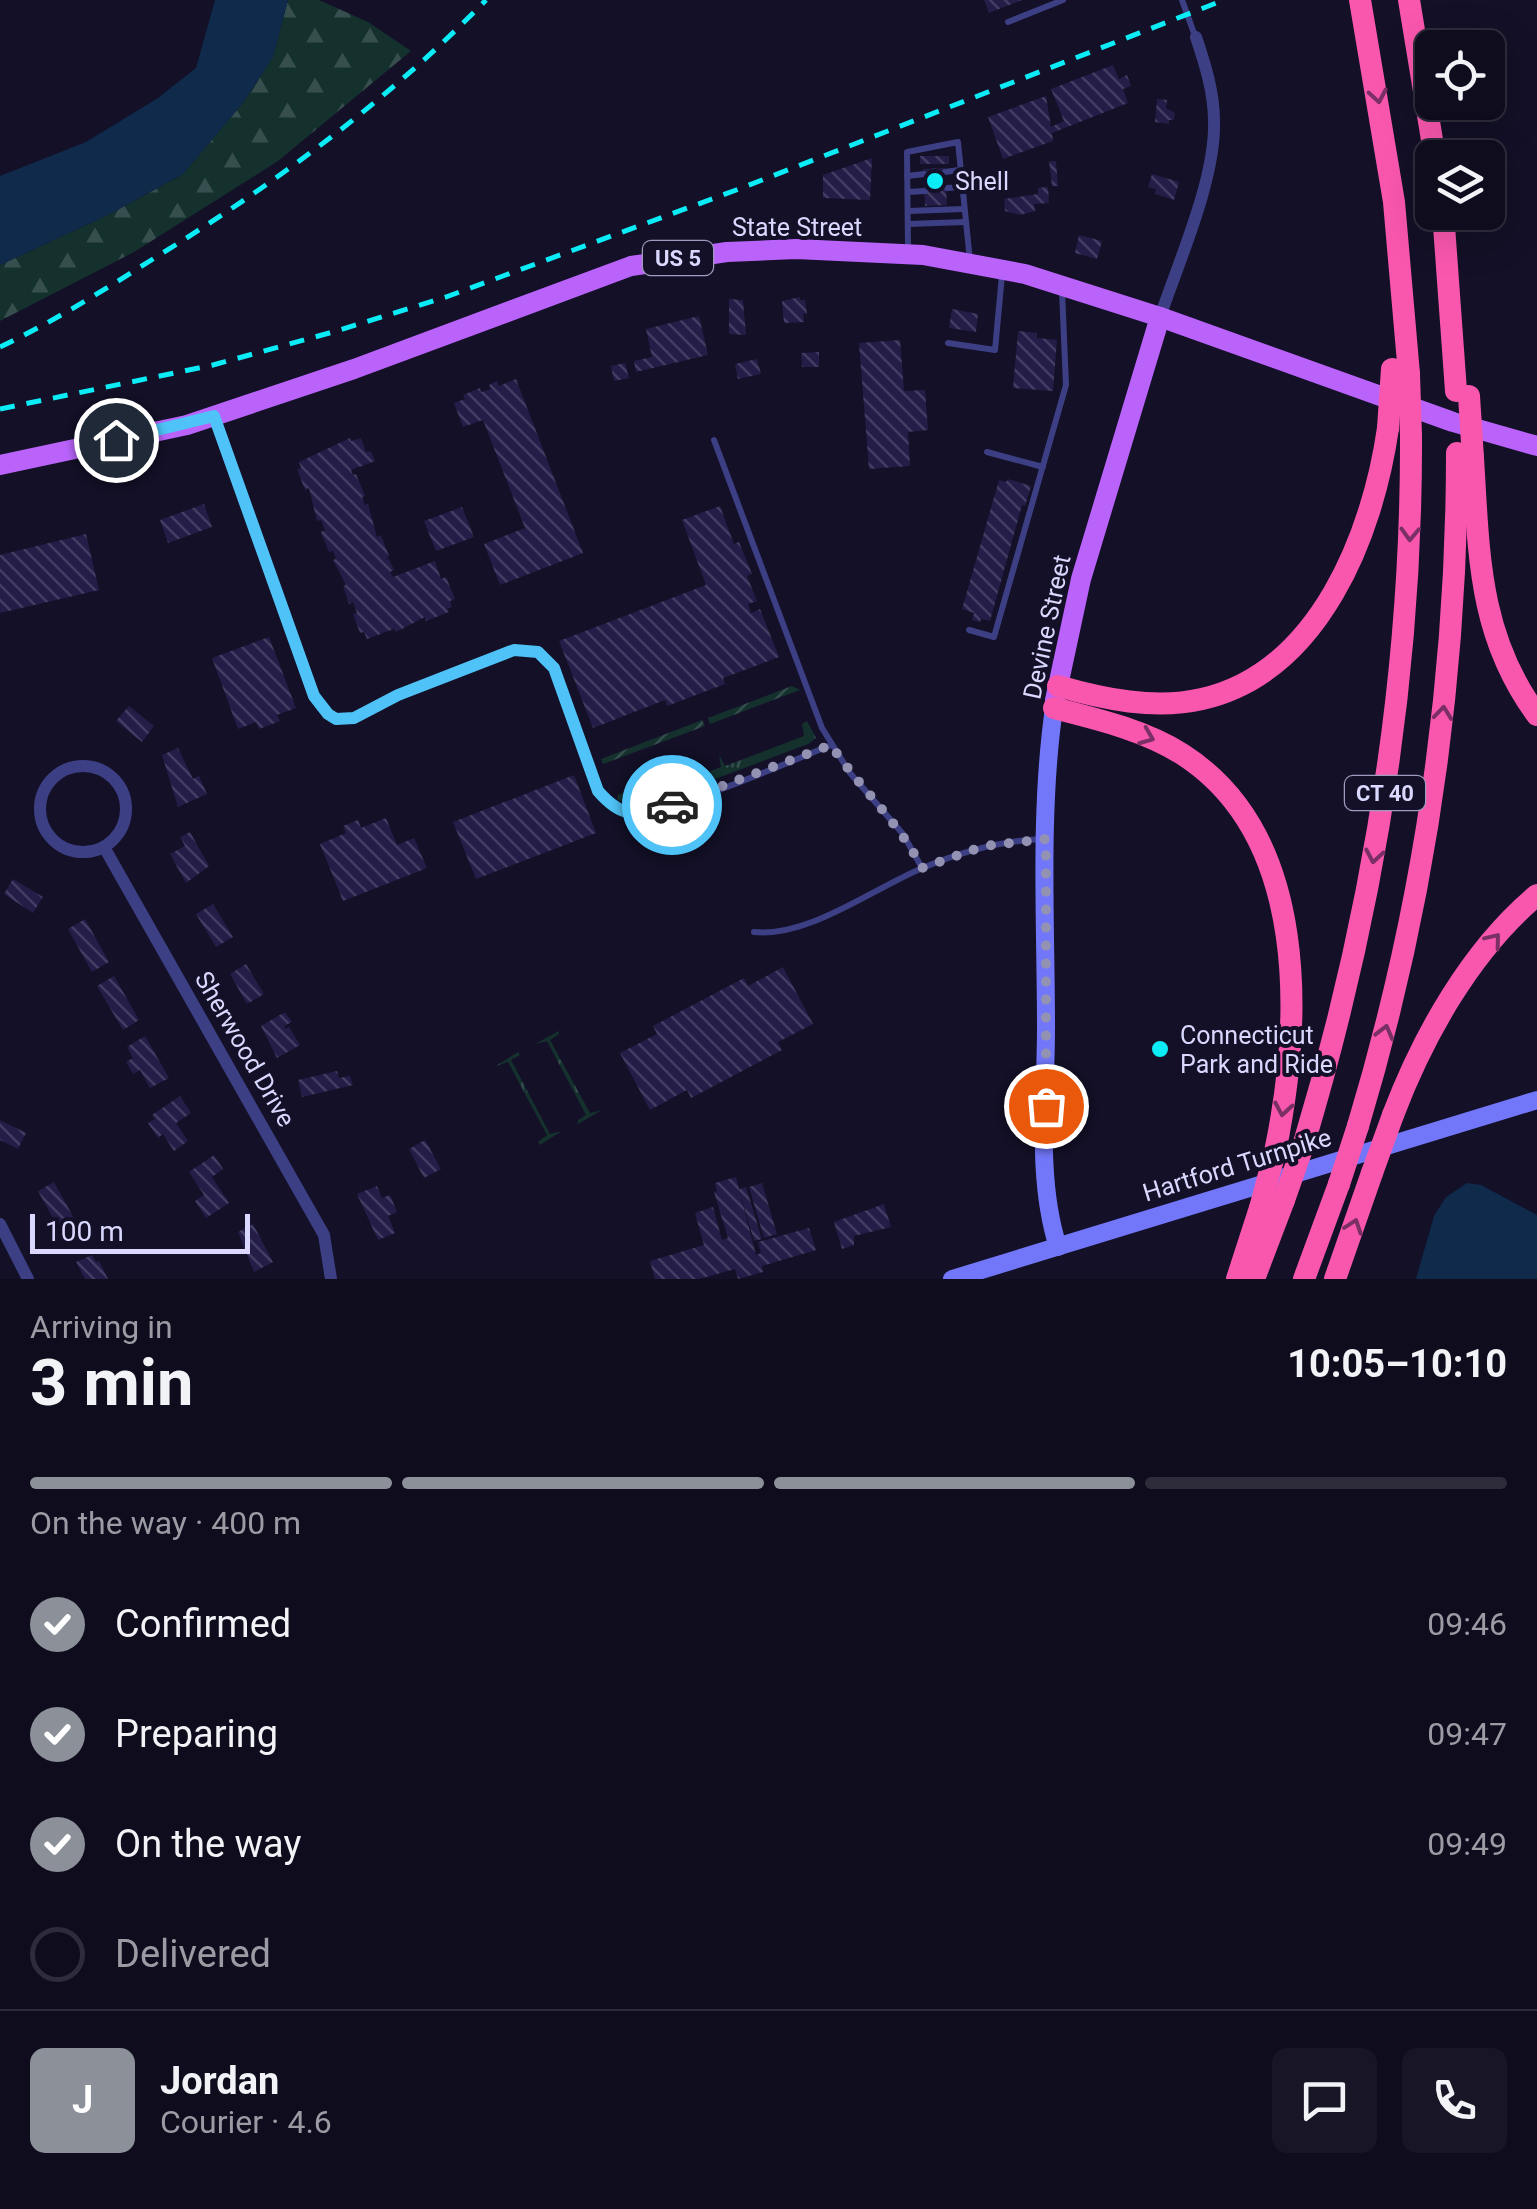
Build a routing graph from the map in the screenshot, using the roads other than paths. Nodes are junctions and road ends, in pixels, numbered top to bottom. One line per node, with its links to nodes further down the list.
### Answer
1 (1064, 0): 5 (lane)
2 (1182, 0): 6 (lane)
3 (1360, 0): 27 (highway, one-way to 27)
4 (1409, 0): 7 (highway)
5 (1008, 22)
6 (1196, 37): 25 (street, Devine Street)
7 (1432, 140)
8 (959, 170): 9 (lane); 11 (lane); 12 (lane)
9 (945, 172)
10 (924, 174): 11 (lane)
11 (907, 176): 15 (lane)
12 (961, 187): 13 (lane); 16 (lane)
13 (946, 188)
14 (925, 191): 15 (lane)
15 (908, 192): 17 (lane)
16 (964, 209): 17 (lane); 18 (lane)
17 (908, 211): 19 (lane)
18 (966, 222): 19 (lane); 22 (lane)
19 (908, 224): 21 (lane)
20 (1444, 230): 32 (highway, CT 40)
21 (908, 254): 22 (main road, State Street / US 5); 28 (main road, State Street / US 5)
22 (970, 262): 23 (main road, State Street / US 5)
23 (1002, 269): 24 (main road, State Street / US 5); 26 (lane)
24 (1062, 285): 25 (main road, State Street / US 5); 34 (lane)
25 (1160, 317): 30 (main road, State Street / US 5); 36 (main road, Devine Street)
26 (948, 343)
27 (1401, 372): 36 (highway, bridge); 51 (highway, CT 40, one-way to 51, bridge)
28 (214, 416): 33 (main road, State Street / US 5); 38 (lane)
29 (714, 440): 38 (lane)
30 (1537, 446)
31 (987, 452): 34 (lane)
32 (1465, 456): 37 (highway); 52 (highway, CT 40, one-way to 32, bridge)
33 (0, 465)
34 (1042, 467): 35 (lane)
35 (970, 630)
36 (1056, 697): 39 (main road, Devine Street); 50 (highway, one-way to 50, bridge)
37 (1537, 715)
38 (831, 745): 41 (lane)
39 (1046, 839): 41 (lane); 46 (main road, Devine Street)
40 (104, 848): 40 (street); 48 (street, Sherwood Drive)
41 (922, 868): 43 (lane)
42 (1537, 896): 53 (highway, one-way to 42, bridge)
43 (754, 932)
44 (1537, 1100): 46 (main road, Hartford Turnpike)
45 (0, 1224): 47 (street)
46 (1058, 1247): 49 (main road, Hartford Turnpike)
47 (28, 1279)
48 (331, 1279)
49 (952, 1279)
50 (1237, 1279)
51 (1254, 1279)
52 (1304, 1279)
53 (1336, 1279)

